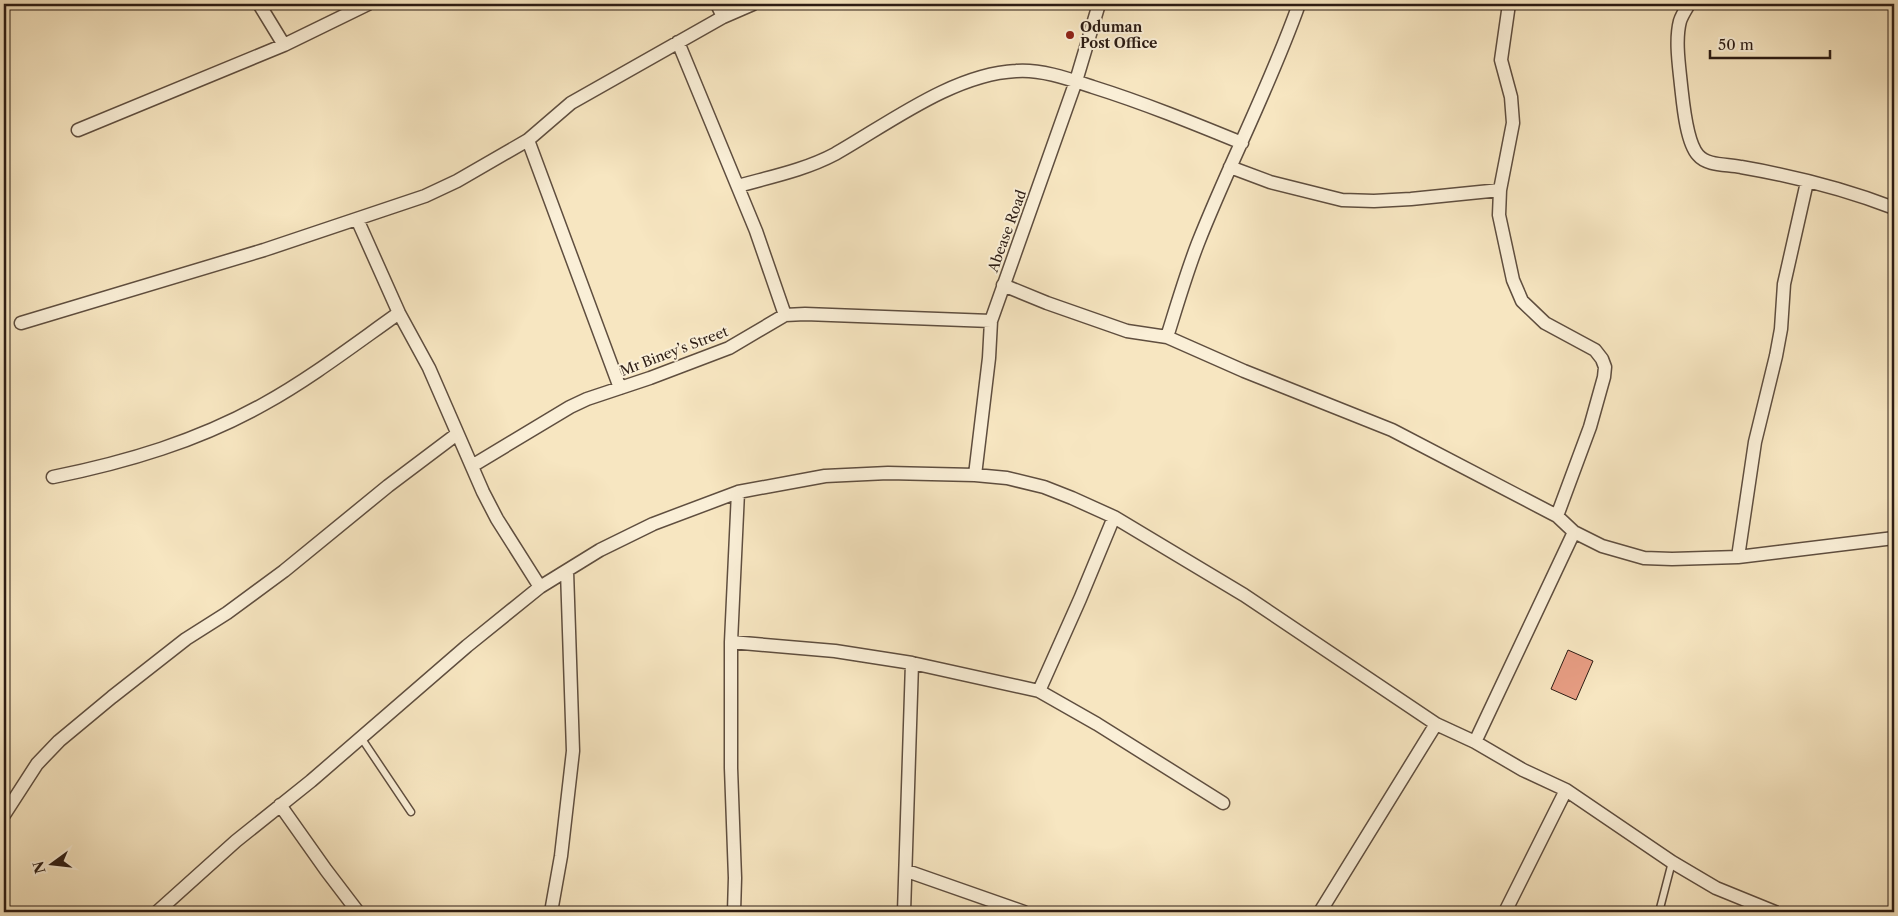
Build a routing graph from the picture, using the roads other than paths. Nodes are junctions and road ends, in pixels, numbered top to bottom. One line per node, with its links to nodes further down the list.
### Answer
1 (259, 4): 11 (street)
2 (368, 4): 11 (street)
3 (717, 4): 9 (street)
4 (753, 4): 9 (street)
5 (1099, 4): 12 (street, Abease Road)
6 (1299, 4): 15 (street)
7 (1509, 4): 19 (street)
8 (1689, 4): 17 (street)
9 (723, 17): 10 (street)
10 (678, 42): 14 (street); 18 (street)
11 (284, 45): 13 (street)
12 (1076, 81): 15 (street); 18 (street); 22 (street, Abease Road)
13 (78, 130)
14 (528, 140): 21 (street); 28 (street)
15 (1242, 143): 16 (street)
16 (1230, 167): 19 (street); 27 (street)
17 (1807, 182): 20 (street); 38 (street)
18 (738, 186): 24 (street)
19 (1500, 190): 35 (street)
20 (1894, 208)
21 (357, 220): 23 (street); 26 (street)
22 (1003, 285): 25 (street, Abease Road); 27 (street)
23 (399, 313): 29 (street); 32 (street)
24 (785, 315): 25 (street, Mr Biney’s Street); 28 (street, Mr Biney’s Street)
25 (990, 321): 31 (street, Abease Road)
26 (21, 323)
27 (1167, 337): 35 (street)
28 (620, 388): 30 (street, Mr Biney’s Street)
29 (457, 434): 30 (street); 51 (street)
30 (472, 466): 40 (street)
31 (975, 475): 33 (street); 34 (street)
32 (53, 478)
33 (738, 492): 39 (street); 41 (street)
34 (1114, 516): 43 (street); 44 (street)
35 (1557, 516): 36 (street)
36 (1574, 532): 38 (street); 46 (street)
37 (1894, 538): 38 (street)
38 (1738, 557)
39 (567, 571): 40 (street); 56 (street)
40 (540, 587): 45 (street)
41 (731, 642): 42 (street); 57 (street)
42 (912, 664): 43 (street); 53 (street)
43 (1039, 691): 48 (street)
44 (1436, 724): 46 (street); 60 (street)
45 (360, 736): 49 (street); 50 (lane)
46 (1475, 742): 47 (street)
47 (1566, 790): 52 (street); 61 (street)
48 (1223, 803)
49 (280, 805): 54 (street); 55 (street)
50 (410, 812)
51 (4, 815)
52 (1672, 862): 62 (lane); 63 (street)
53 (907, 871): 58 (street); 59 (street)
54 (157, 912)
55 (358, 912)
56 (551, 912)
57 (734, 912)
58 (904, 912)
59 (1024, 912)
60 (1320, 912)
61 (1505, 912)
62 (1659, 912)
63 (1775, 912)

